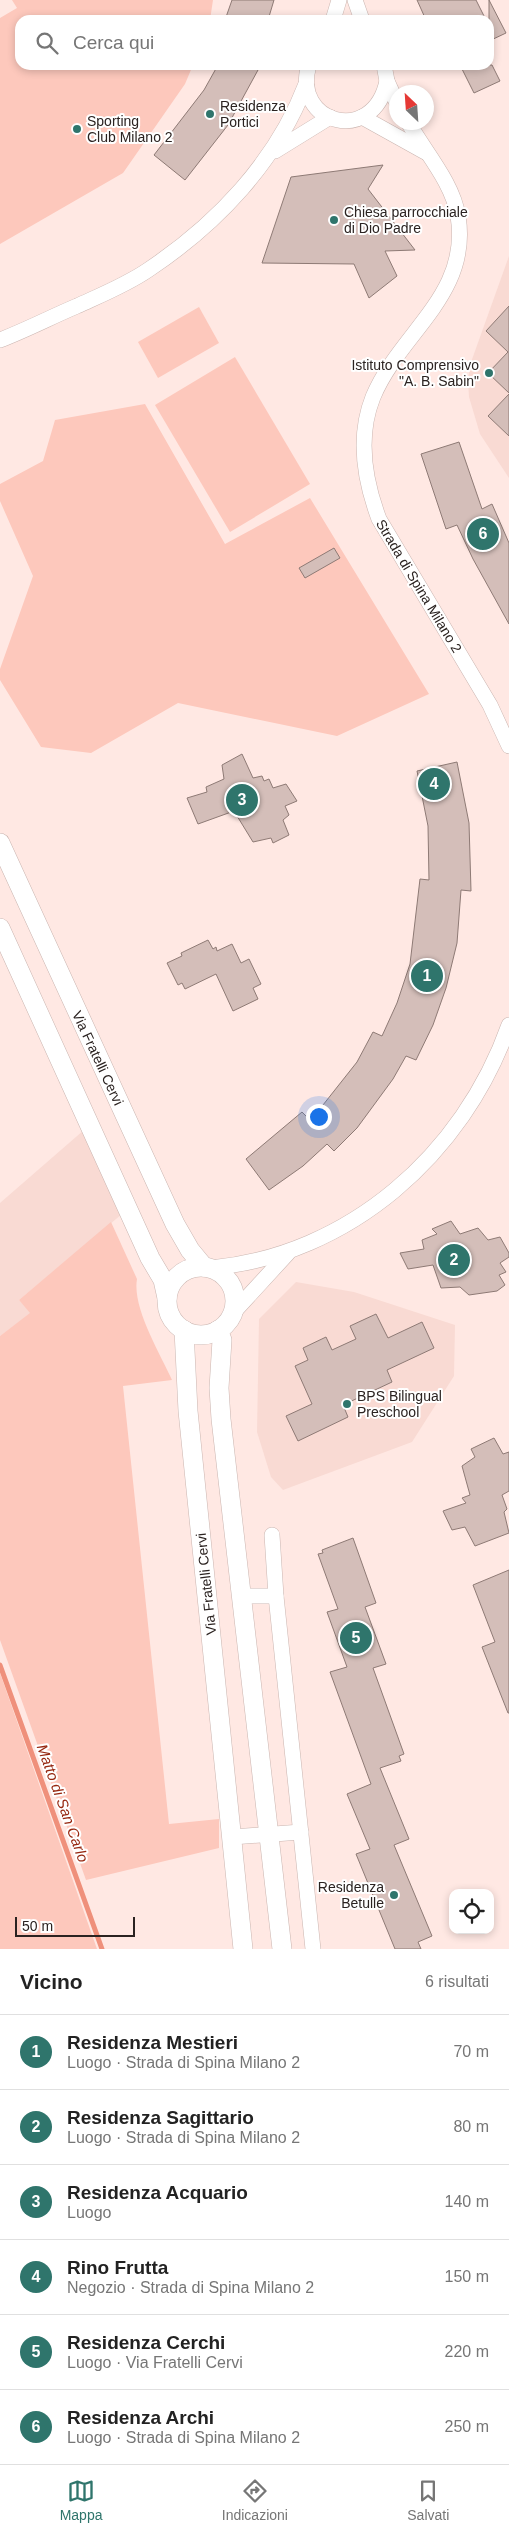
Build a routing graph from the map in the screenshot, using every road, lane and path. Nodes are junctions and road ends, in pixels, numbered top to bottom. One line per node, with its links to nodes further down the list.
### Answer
1 (339, 0): 3 (street)
2 (355, 0): 4 (street)
3 (334, 15)
4 (360, 15)
5 (308, 70): 8 (street)
6 (385, 70): 7 (street)
7 (387, 81): 9 (street); 11 (street)
8 (306, 84): 10 (street); 14 (street)
9 (389, 85)
10 (330, 117): 11 (street); 14 (street)
11 (362, 117): 13 (street, Strada di Spina Milano 2)
12 (413, 130): 13 (street, Strada di Spina Milano 2)
13 (425, 152): 16 (street, Strada di Spina Milano 2)
14 (272, 153): 15 (street)
15 (0, 340)
16 (509, 746)
17 (0, 843): 21 (street, Via Fratelli Cervi)
18 (0, 928): 22 (street)
19 (509, 1026): 20 (street)
20 (288, 1253): 21 (street); 23 (street)
21 (207, 1267): 22 (street); 23 (street)
22 (167, 1298): 24 (street)
23 (232, 1314): 25 (street)
24 (184, 1330): 25 (street); 31 (street, Via Fratelli Cervi)
25 (218, 1330): 27 (street)
26 (272, 1535): 28 (street)
27 (241, 1596): 28 (street); 30 (street)
28 (276, 1596): 29 (street)
29 (301, 1832): 30 (street); 34 (street)
30 (269, 1834): 31 (street); 33 (street)
31 (232, 1837): 32 (street, Via Fratelli Cervi)
32 (243, 1949)
33 (282, 1949)
34 (313, 1949)

